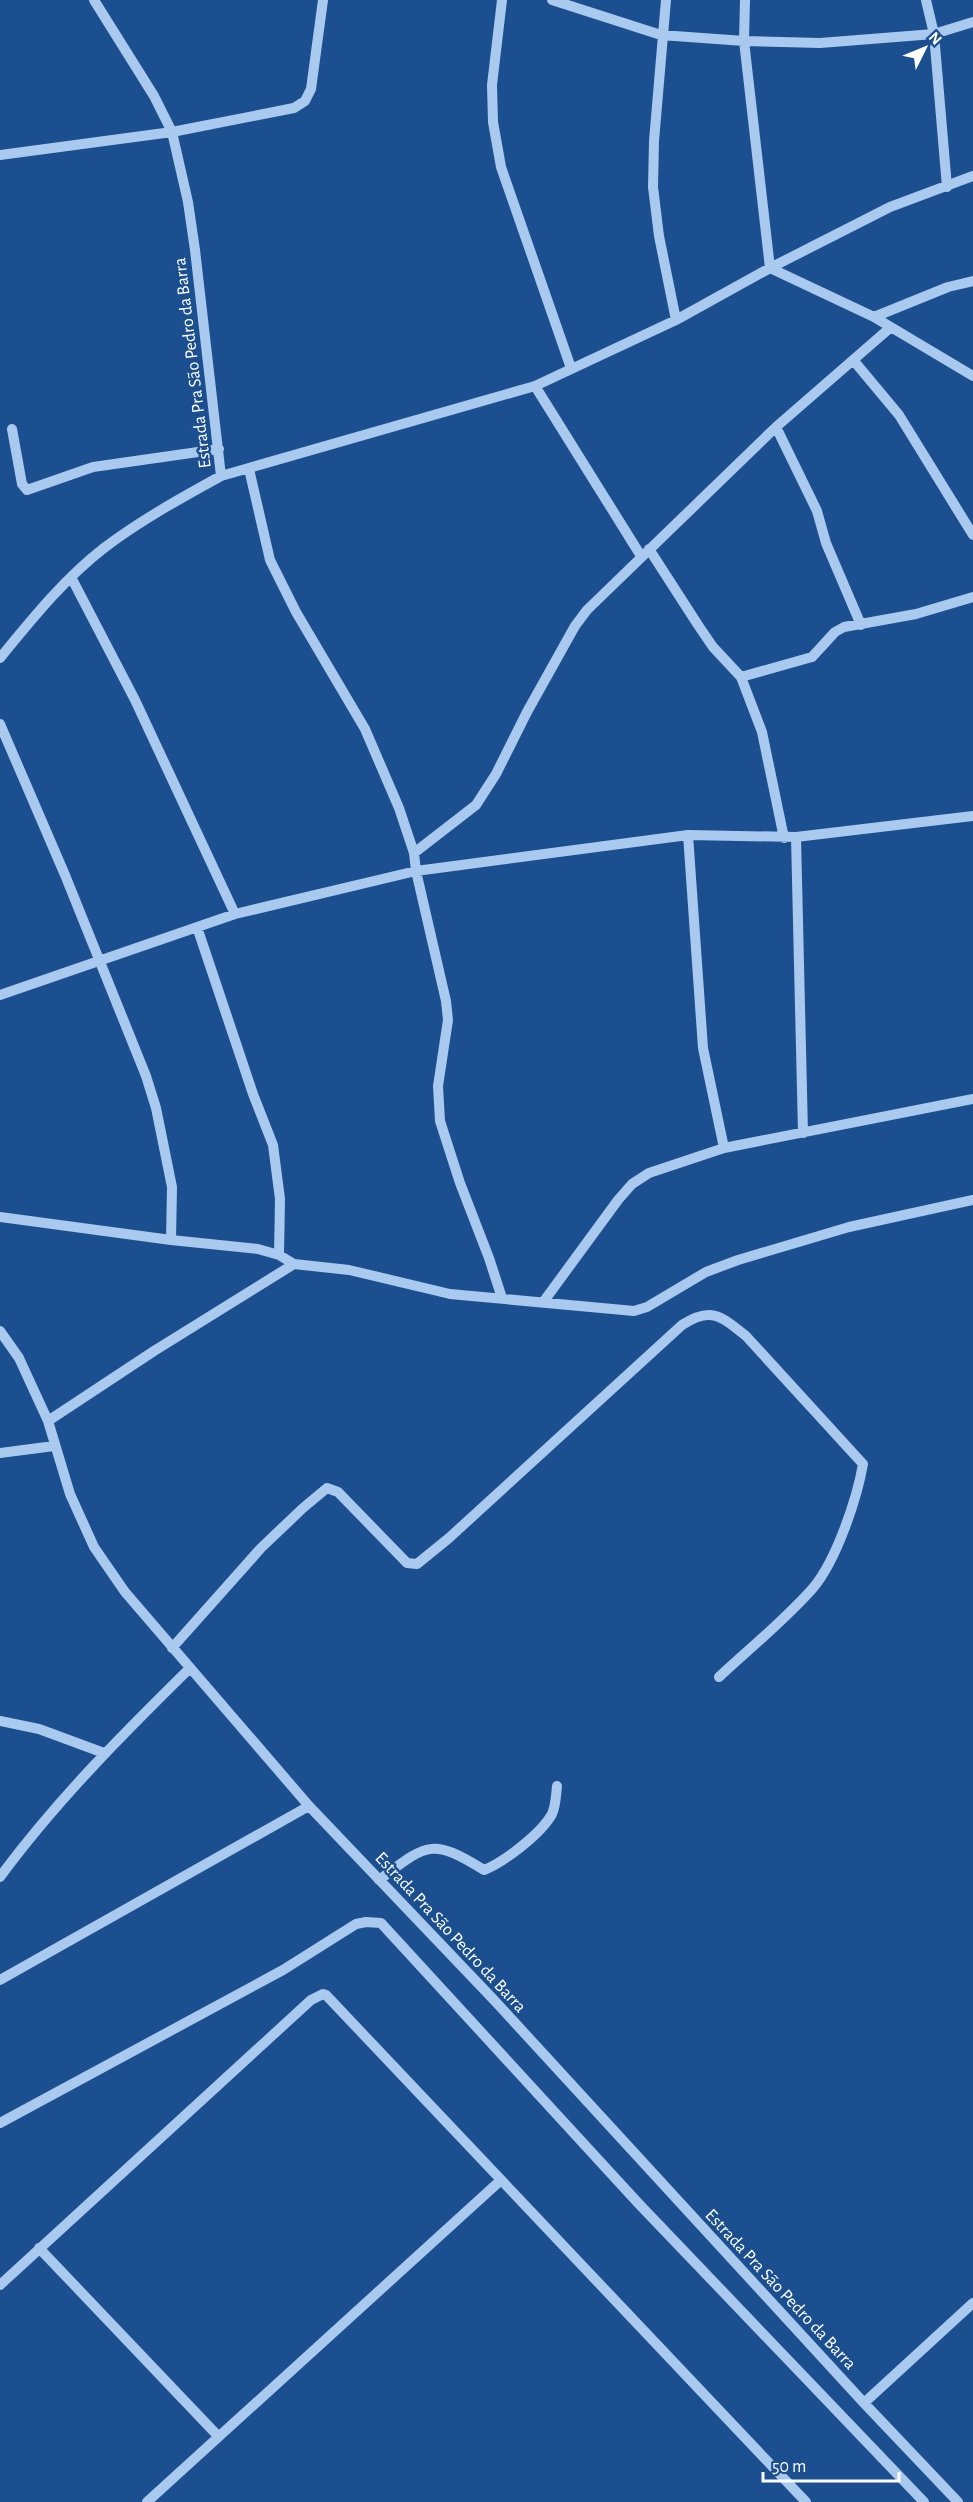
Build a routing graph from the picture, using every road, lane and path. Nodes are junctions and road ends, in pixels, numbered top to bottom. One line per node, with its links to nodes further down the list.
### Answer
1 (94, 0): 12 (street, Estrada Pra São Pedro da Barra)
2 (323, 0): 12 (street)
3 (502, 0): 22 (street)
4 (552, 0): 10 (street)
5 (666, 0): 10 (street)
6 (745, 0): 11 (street)
7 (926, 0): 9 (street)
8 (973, 21): 9 (street)
9 (934, 34): 11 (street); 15 (street)
10 (661, 35): 11 (street); 19 (street)
11 (744, 41): 16 (street)
12 (172, 132): 13 (street); 27 (street, Estrada Pra São Pedro da Barra)
13 (0, 155)
14 (973, 176): 15 (street)
15 (947, 187): 16 (street)
16 (770, 268): 18 (street); 19 (street)
17 (973, 281): 18 (street)
18 (874, 316): 20 (street)
19 (676, 320): 22 (street)
20 (891, 327): 21 (street); 23 (street)
21 (854, 361): 25 (street); 30 (street)
22 (571, 368): 24 (street)
23 (973, 376)
24 (535, 386): 28 (street); 31 (street)
25 (776, 427): 31 (street); 34 (street)
26 (12, 429): 27 (street)
27 (219, 449): 29 (street, Estrada Pra São Pedro da Barra)
28 (249, 469): 29 (street); 42 (street)
29 (221, 476): 32 (street, Estrada Pra São Pedro da Barra)
30 (973, 535)
31 (645, 553): 36 (street); 42 (street)
32 (71, 577): 35 (street, Estrada Pra São Pedro da Barra); 44 (street)
33 (973, 597): 34 (street)
34 (861, 625): 36 (street)
35 (0, 658)
36 (741, 677): 41 (street)
37 (0, 724): 46 (street)
38 (973, 816): 40 (street)
39 (688, 835): 41 (street); 43 (street); 50 (street)
40 (796, 837): 41 (street); 49 (street)
41 (784, 838)
42 (414, 853): 43 (street)
43 (416, 871): 44 (street); 56 (street)
44 (235, 914): 45 (street)
45 (197, 927): 46 (street); 54 (street)
46 (100, 960): 47 (street); 53 (street)
47 (0, 995)
48 (973, 1099): 49 (street)
49 (803, 1133): 50 (street)
50 (724, 1148): 57 (street)
51 (973, 1200): 57 (street)
52 (0, 1217): 53 (street)
53 (171, 1240): 54 (street)
54 (279, 1255): 55 (street)
55 (294, 1264): 56 (street); 59 (street)
56 (502, 1298): 57 (street)
57 (544, 1301)
58 (0, 1331): 59 (street, Estrada Pra São Pedro da Barra)
59 (48, 1421): 60 (street, Estrada Pra São Pedro da Barra)
60 (54, 1446): 61 (street); 62 (street, Estrada Pra São Pedro da Barra)
61 (0, 1454)
62 (172, 1648): 63 (street, Estrada Pra São Pedro da Barra); 64 (street)
63 (189, 1669): 66 (street); 68 (street, Estrada Pra São Pedro da Barra)
64 (719, 1677)
65 (0, 1721): 66 (street)
66 (104, 1753): 69 (street)
67 (557, 1786): 70 (street)
68 (309, 1806): 70 (street, Estrada Pra São Pedro da Barra); 71 (street)
69 (0, 1876)
70 (380, 1880): 77 (street, Estrada Pra São Pedro da Barra)
71 (0, 1980)
72 (0, 2123): 81 (street)
73 (501, 2180): 74 (street); 78 (street); 80 (street)
74 (39, 2248): 75 (street); 78 (street)
75 (0, 2285)
76 (973, 2303): 77 (street)
77 (864, 2403): 82 (street, Estrada Pra São Pedro da Barra)
78 (218, 2436): 79 (street)
79 (147, 2502)
80 (806, 2502)
81 (924, 2502)
82 (958, 2502)

